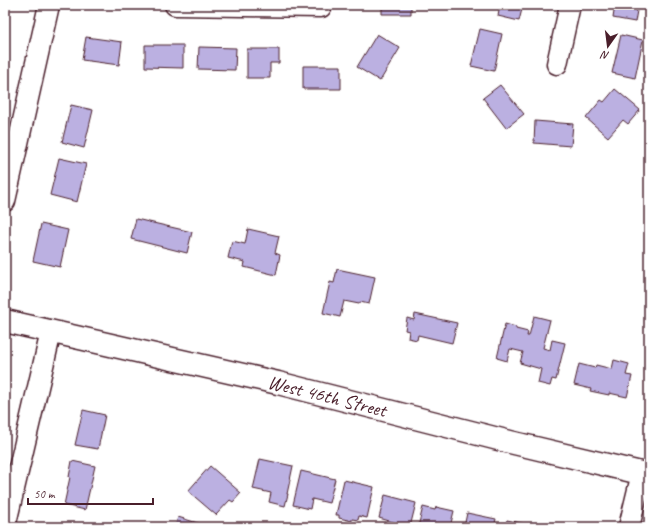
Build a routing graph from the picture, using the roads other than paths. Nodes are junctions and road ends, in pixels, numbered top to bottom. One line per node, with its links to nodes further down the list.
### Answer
1 (49, 5): 6 (street)
2 (175, 5): 4 (street)
3 (570, 5): 5 (street)
4 (322, 7)
5 (557, 64)
6 (5, 201)
7 (5, 321): 8 (street, West 46th Street)
8 (51, 332): 9 (street, West 46th Street); 10 (street)
9 (646, 474): 11 (street)
10 (5, 527)
11 (629, 527)

